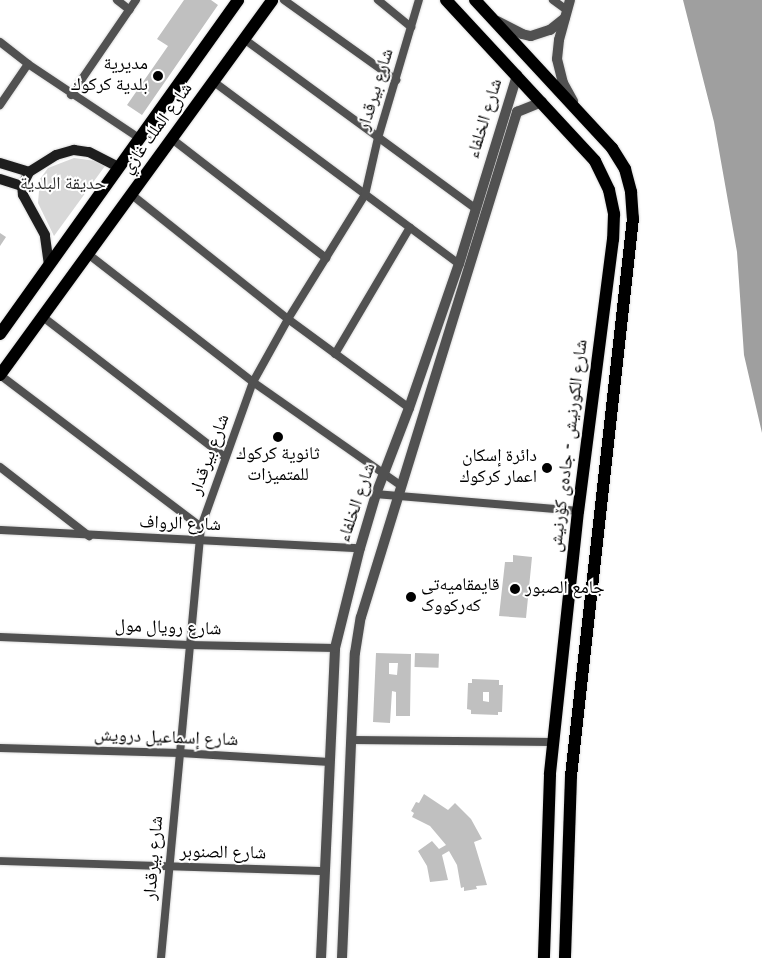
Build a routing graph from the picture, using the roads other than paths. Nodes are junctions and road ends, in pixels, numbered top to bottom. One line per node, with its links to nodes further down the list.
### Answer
1 (117, 0): 12 (street)
2 (136, 0): 12 (street)
3 (238, 0): 25 (main road, شارع الملك غازي)
4 (272, 0): 15 (main road, شارع الملك غازي)
5 (284, 0): 19 (street)
6 (378, 0): 14 (street)
7 (419, 0): 14 (street, شارع بيرقدار)
8 (446, 0): 18 (main road, شارع الكورنيش - جادەی کۆرنیش)
9 (475, 0): 13 (main road)
10 (553, 0): 11 (street)
11 (568, 9): 13 (street); 24 (street)
12 (130, 10): 21 (street)
13 (489, 16): 24 (main road)
14 (411, 27): 19 (street, شارع بيرقدار)
15 (244, 39): 20 (main road, شارع الملك غازي); 26 (street)
16 (0, 42): 17 (street)
17 (28, 64): 21 (street); 23 (street)
18 (517, 75): 22 (main road, شارع الكورنيش - جادەی کۆرنیش); 35 (street, شارع الخلفاء)
19 (396, 80): 26 (street, شارع بيرقدار)
20 (214, 82): 27 (main road, شارع الملك غازي); 34 (street)
21 (71, 95): 25 (street)
22 (542, 102): 41 (main road, شارع الكورنيش - جادەی کۆرنیش); 53 (street)
23 (0, 105)
24 (582, 114): 42 (main road)
25 (139, 138): 29 (main road, شارع الملك غازي)
26 (378, 138): 34 (street, شارع بيرقدار); 35 (street)
27 (172, 139): 33 (main road, شارع الملك غازي); 38 (street)
28 (0, 163): 30 (main road)
29 (119, 167): 30 (main road); 40 (main road, شارع الملك غازي)
30 (29, 172): 32 (main road)
31 (0, 179): 32 (main road)
32 (22, 186): 40 (main road)
33 (132, 195): 37 (main road, شارع الملك غازي); 44 (street)
34 (365, 195): 36 (street); 38 (street, شارع بيرقدار)
35 (475, 208): 39 (street, شارع الخلفاء)
36 (410, 227): 39 (street); 46 (street)
37 (88, 254): 43 (main road, شارع الملك غازي); 48 (street)
38 (326, 258): 44 (street, شارع بيرقدار)
39 (459, 264): 49 (street, شارع الخلفاء)
40 (49, 265): 45 (main road, شارع الملك غازي)
41 (605, 311): 42 (main road); 56 (main road, شارع الكورنيش - جادەی کۆرنیش)
42 (623, 313): 74 (main road)
43 (43, 317): 47 (main road, شارع الملك غازي); 50 (street)
44 (288, 319): 46 (street); 48 (street, شارع بيرقدار)
45 (0, 334)
46 (335, 354): 49 (street)
47 (0, 375): 57 (street)
48 (254, 382): 50 (street, شارع بيرقدار); 52 (street)
49 (410, 408): 52 (street, شارع الخلفاء)
50 (226, 457): 57 (street, شارع بيرقدار)
51 (0, 467): 59 (street)
52 (384, 475): 53 (street); 54 (street, شارع الخلفاء)
53 (400, 485): 55 (street)
54 (376, 494): 55 (street); 61 (street, شارع الخلفاء)
55 (396, 496): 56 (street); 65 (street)
56 (578, 511): 66 (main road, شارع الكورنيش - جادەی کۆرنیش)
57 (201, 527): 60 (street, شارع بيرقدار)
58 (0, 530): 59 (street, شارع الرواف)
59 (89, 536): 60 (street, شارع الرواف)
60 (198, 540): 61 (street, شارع الرواف); 63 (street, شارع بيرقدار)
61 (360, 548): 64 (street, شارع الخلفاء)
62 (0, 637): 63 (street, شارع رويال مول)
63 (189, 645): 64 (street, شارع رويال مول); 68 (street, شارع بيرقدار)
64 (336, 648): 69 (street, شارع الخلفاء)
65 (352, 740): 66 (street); 79 (street)
66 (553, 742): 73 (main road, شارع الكورنيش - جادەی کۆرنیش)
67 (0, 748): 68 (street, شارع إسماعيل درويش)
68 (180, 754): 69 (street, شارع إسماعيل درويش); 71 (street, شارع بيرقدار)
69 (330, 762): 72 (street, شارع الخلفاء)
70 (0, 861): 71 (street, شارع الصنوبر)
71 (170, 868): 72 (street, شارع الصنوبر); 77 (street, شارع بيرقدار)
72 (324, 871): 78 (street, شارع الخلفاء)
73 (546, 888): 74 (main road); 75 (main road, شارع الكورنيش - جادەی کۆرنیش)
74 (567, 889): 76 (main road)
75 (545, 922): 76 (main road); 80 (main road, شارع الكورنيش - جادەی کۆرنیش)
76 (566, 922): 81 (main road)
77 (160, 958)
78 (321, 958)
79 (342, 958)
80 (544, 958)
81 (565, 958)

